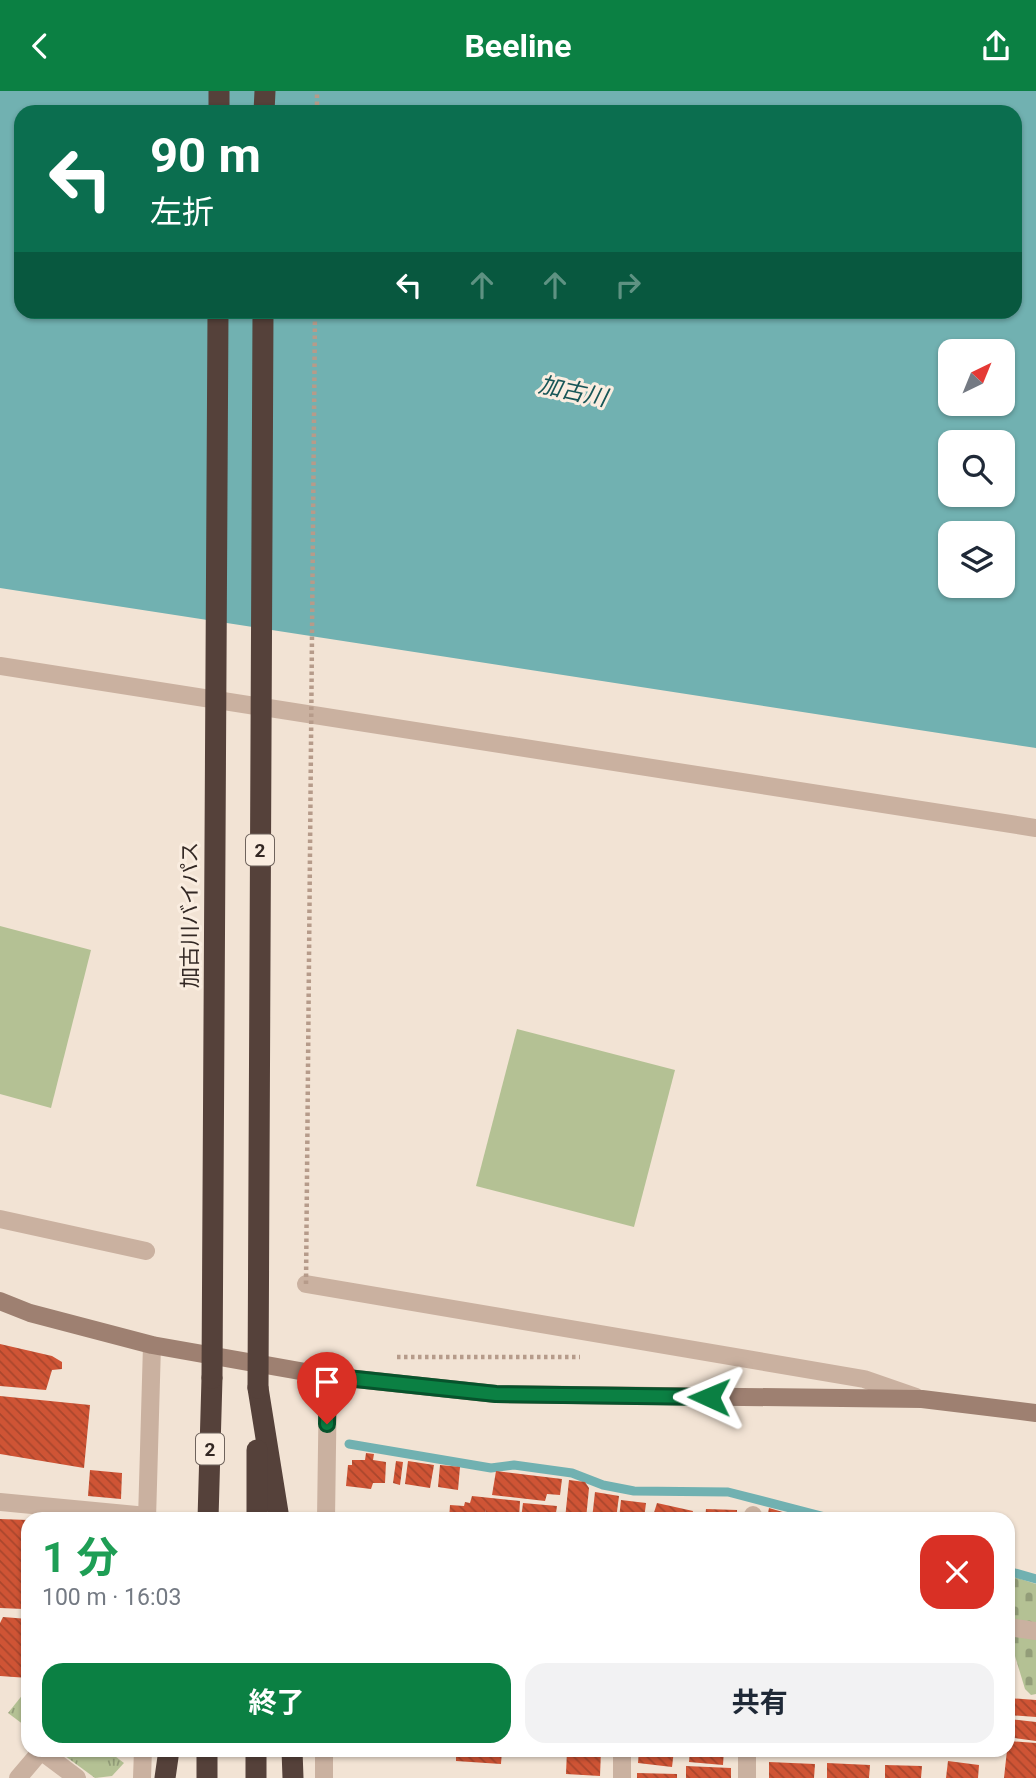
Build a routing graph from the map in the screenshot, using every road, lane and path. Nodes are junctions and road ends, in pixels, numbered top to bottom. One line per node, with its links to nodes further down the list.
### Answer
1 (218, 319): 20 (highway, 加古川バイパス / 2, bridge)
2 (263, 319): 14 (highway, 2, bridge)
3 (315, 319): 8 (path, bridge)
4 (0, 666): 5 (street)
5 (1036, 828)
6 (0, 1219): 7 (street)
7 (145, 1251)
8 (306, 1284): 10 (street)
9 (0, 1301): 11 (street)
10 (591, 1332): 13 (path); 15 (street)
11 (152, 1345): 12 (street); 19 (street)
12 (328, 1376): 13 (street); 23 (street)
13 (368, 1380): 15 (street)
14 (258, 1388): 21 (highway, 2); 22 (highway)
15 (922, 1399): 16 (street)
16 (1036, 1413)
17 (0, 1502): 18 (street)
18 (92, 1512)
19 (147, 1512)
20 (208, 1512)
21 (257, 1512)
22 (278, 1512)
23 (326, 1512)
24 (1015, 1628): 25 (street)
25 (1036, 1631)
26 (36, 1757): 36 (street)
27 (49, 1757): 37 (street)
28 (143, 1757): 38 (street)
29 (168, 1757): 39 (highway)
30 (207, 1757): 40 (highway)
31 (256, 1757): 41 (highway)
32 (292, 1757): 42 (highway)
33 (324, 1757): 43 (street)
34 (622, 1757): 44 (street)
35 (747, 1757): 45 (street)
36 (18, 1778)
37 (77, 1778)
38 (142, 1778)
39 (165, 1778)
40 (207, 1778)
41 (256, 1778)
42 (293, 1778)
43 (324, 1778)
44 (622, 1778)
45 (747, 1778)

